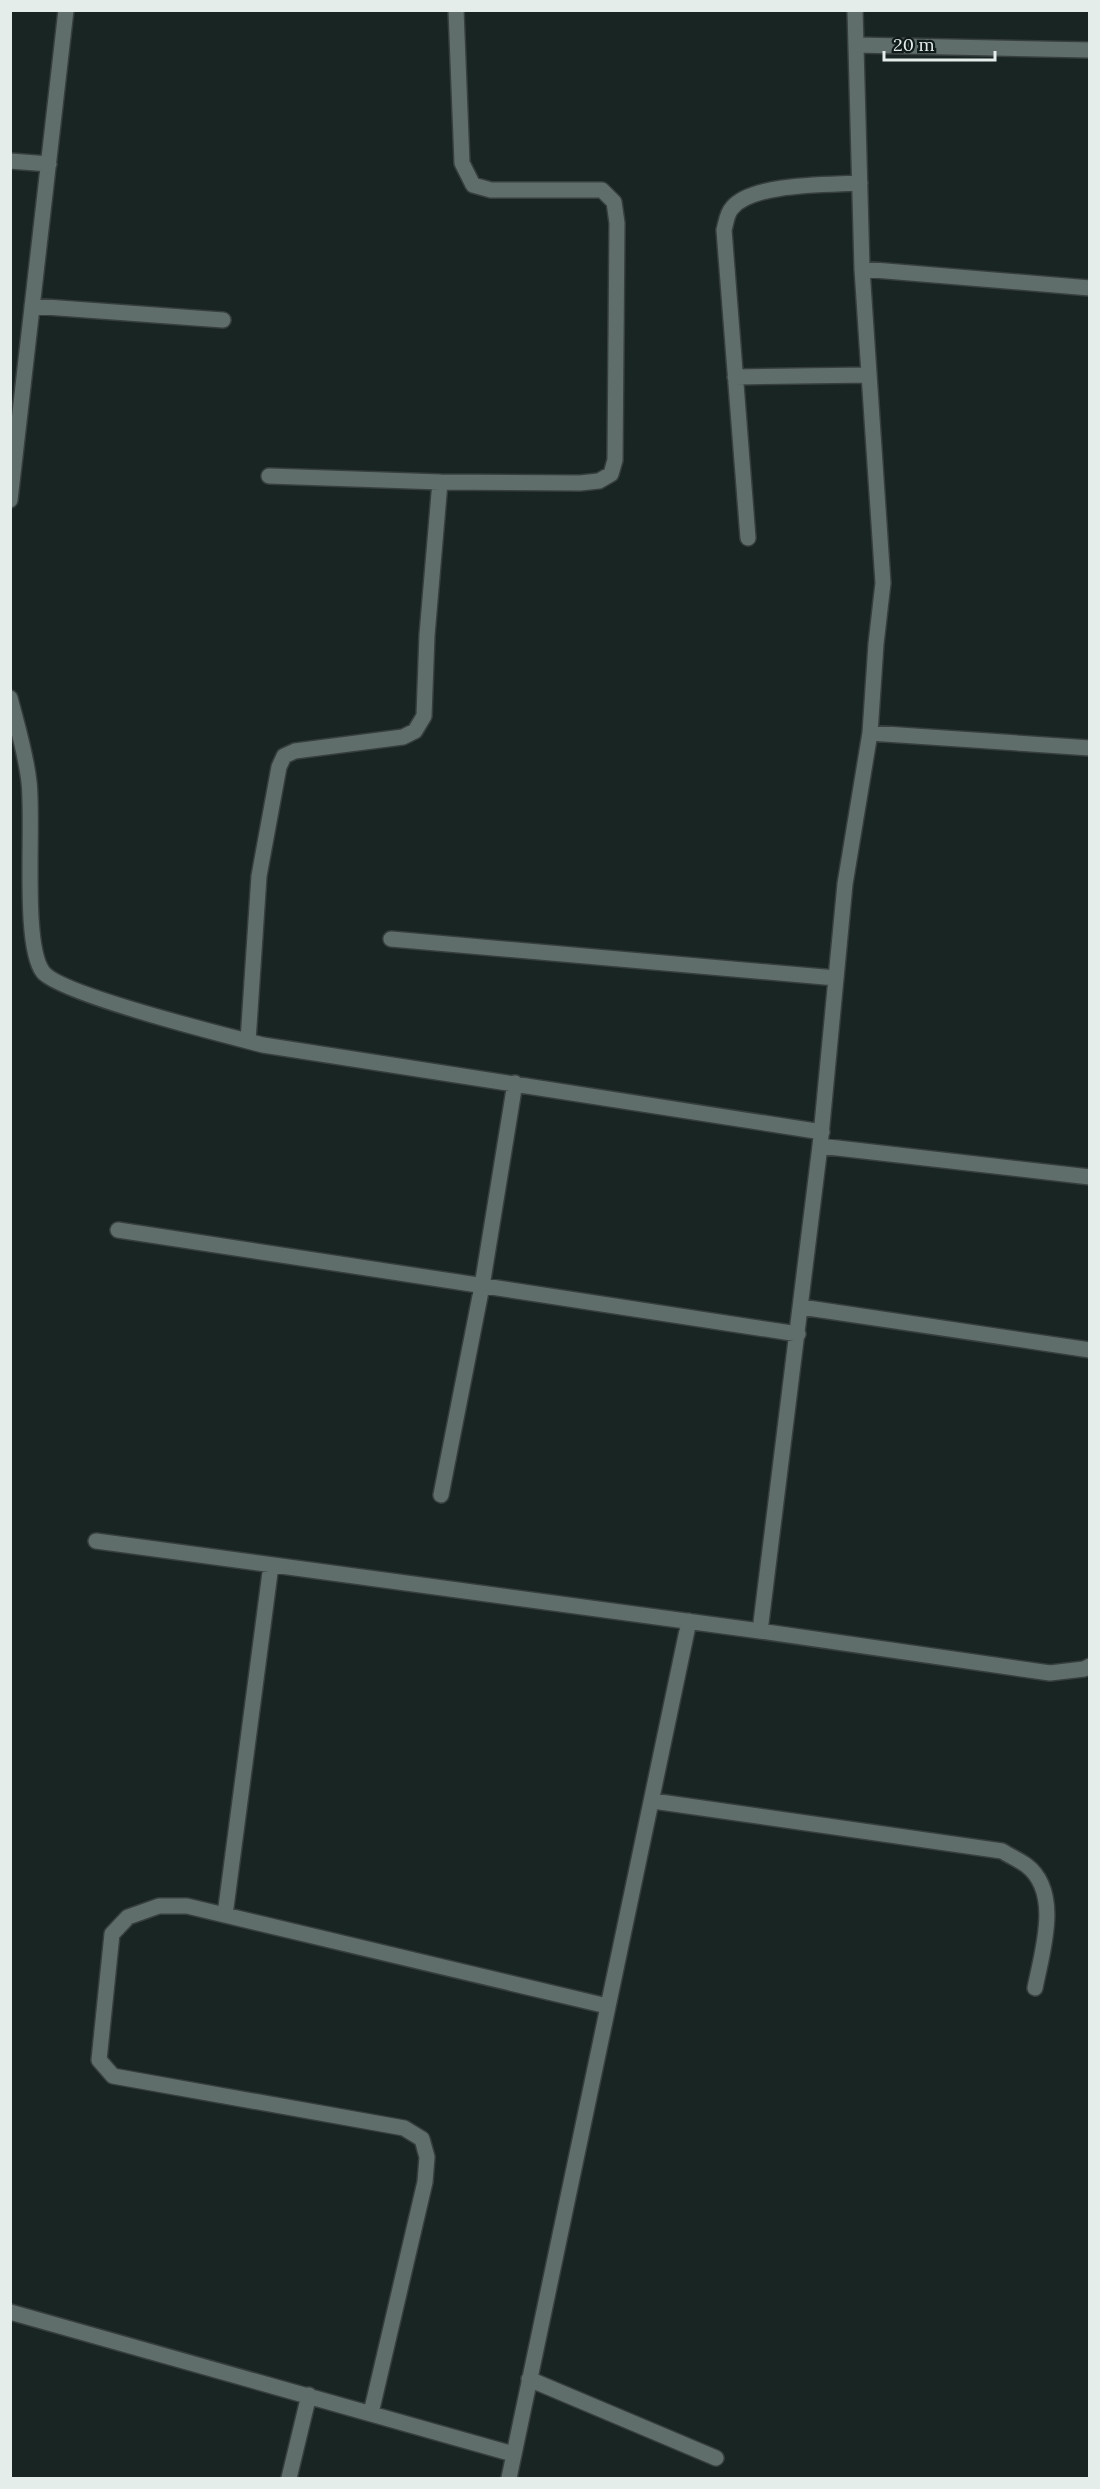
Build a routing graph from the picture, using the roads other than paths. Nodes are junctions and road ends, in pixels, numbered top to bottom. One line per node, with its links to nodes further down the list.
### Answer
1 (66, 10): 7 (street)
2 (456, 10): 16 (street)
3 (855, 10): 4 (street)
4 (856, 45): 5 (street); 8 (street)
5 (1089, 50)
6 (10, 161): 7 (street)
7 (49, 164): 11 (street)
8 (860, 183): 9 (street); 14 (street)
9 (862, 269): 10 (street); 13 (street)
10 (1089, 288)
11 (32, 306): 12 (street); 17 (street)
12 (223, 320)
13 (869, 375): 14 (street); 20 (street)
14 (735, 377): 18 (street)
15 (269, 476): 16 (street)
16 (440, 482): 24 (street)
17 (10, 500)
18 (748, 538)
19 (10, 698): 24 (street)
20 (870, 733): 21 (street); 23 (street)
21 (1089, 748)
22 (391, 939): 23 (street)
23 (836, 978): 26 (street)
24 (248, 1041): 25 (street)
25 (515, 1083): 26 (street); 29 (street)
26 (821, 1139): 27 (street); 30 (street)
27 (1089, 1177)
28 (118, 1230): 29 (street)
29 (482, 1286): 31 (street); 33 (street)
30 (801, 1307): 31 (street); 32 (street)
31 (798, 1334): 37 (street)
32 (1089, 1350)
33 (441, 1495)
34 (96, 1541): 35 (street)
35 (271, 1564): 36 (street); 40 (street)
36 (689, 1621): 37 (street); 39 (street)
37 (760, 1631): 38 (street)
38 (1089, 1666)
39 (652, 1801): 41 (street); 42 (street)
40 (225, 1915): 42 (street); 46 (street)
41 (1035, 1988)
42 (607, 2006): 44 (street)
43 (10, 2312): 45 (street)
44 (529, 2379): 47 (street); 48 (street)
45 (309, 2395): 46 (street); 49 (street)
46 (371, 2413): 47 (street)
47 (513, 2454): 50 (street)
48 (716, 2458)
49 (289, 2478)
50 (508, 2478)

